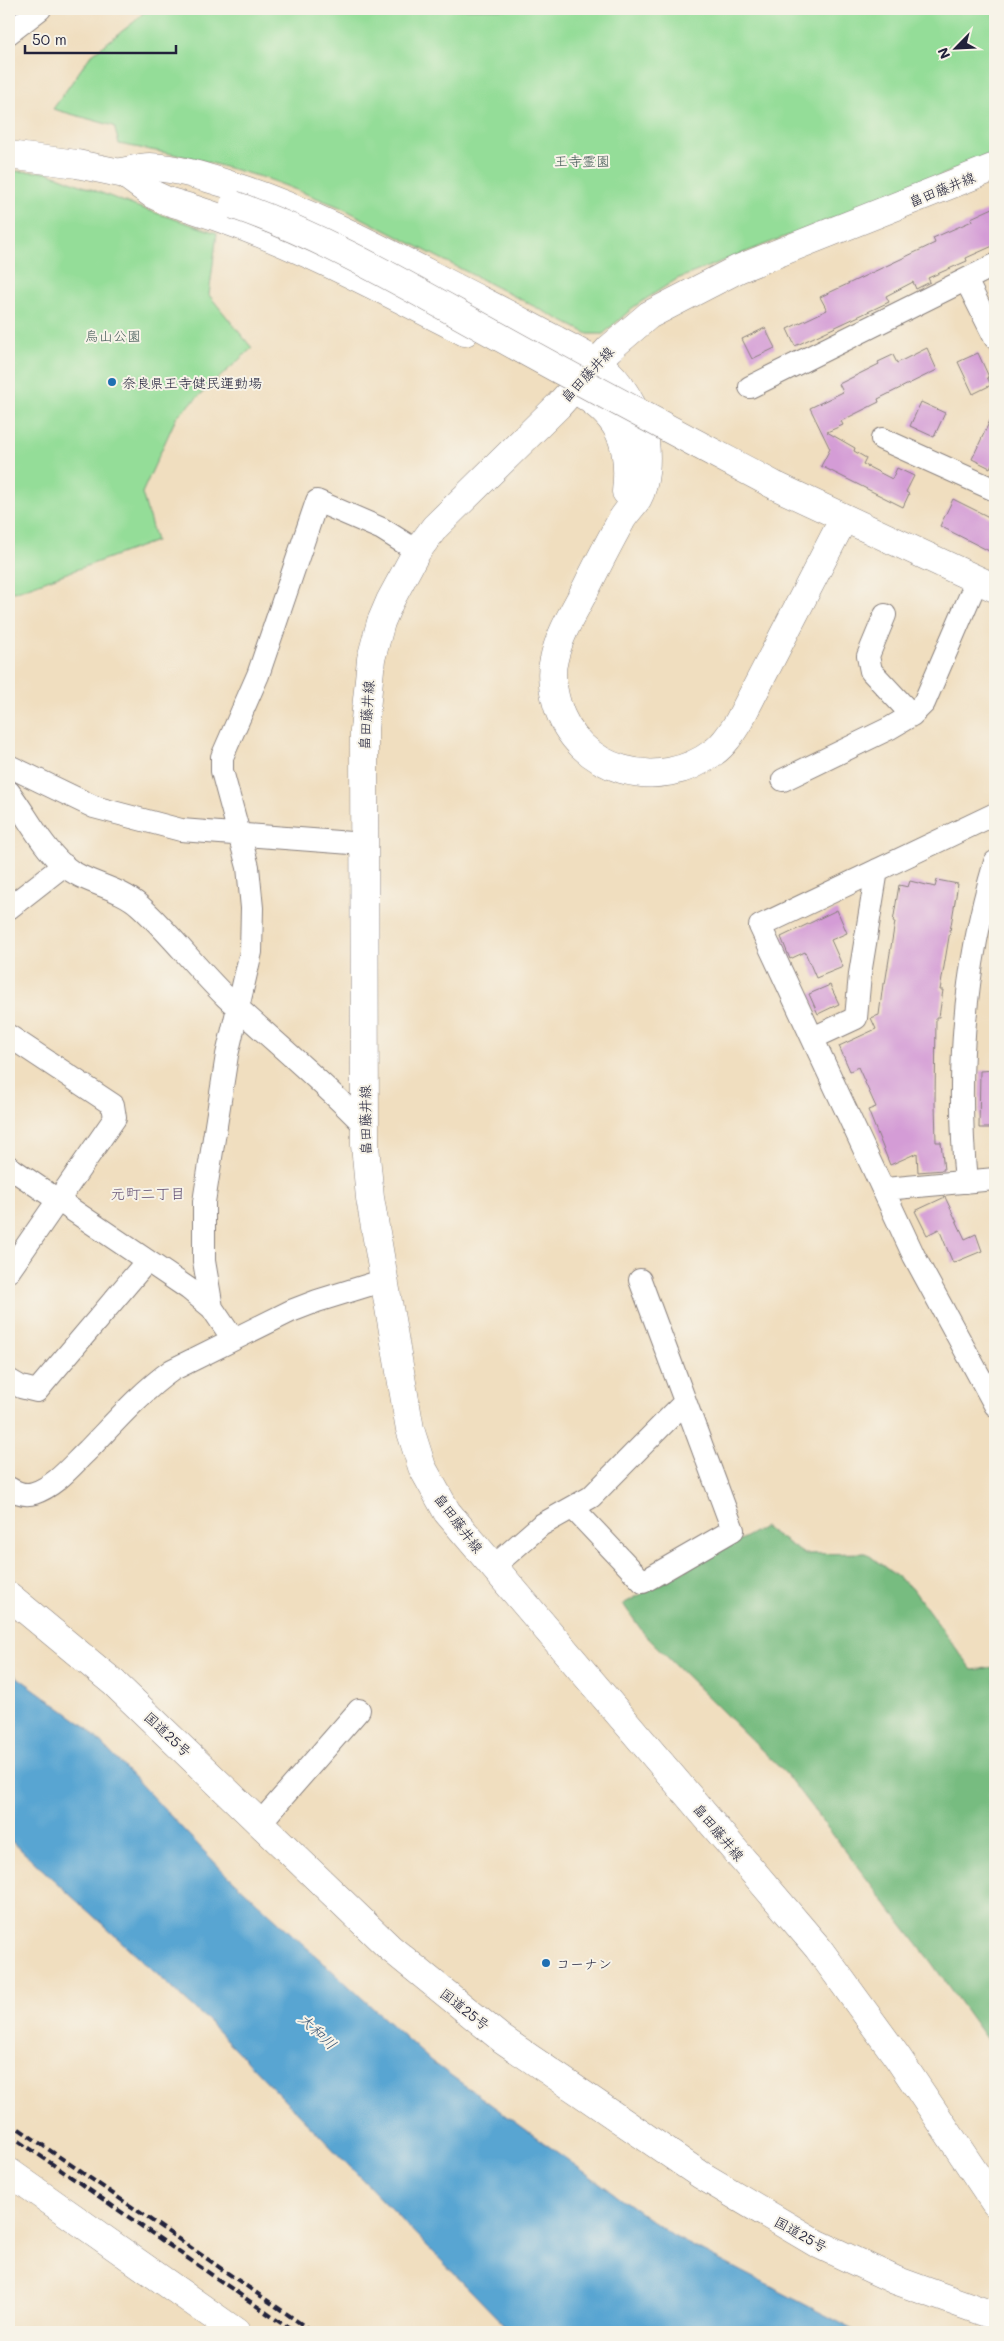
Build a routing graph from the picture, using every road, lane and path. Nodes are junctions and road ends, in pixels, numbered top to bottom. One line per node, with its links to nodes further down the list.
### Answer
1 (40, 9): 2 (street)
2 (9, 33)
3 (9, 155): 5 (main road)
4 (995, 167): 9 (main road, 畠田藤井線)
5 (122, 172): 9 (main road); 11 (main road); 15 (main road, bridge)
6 (995, 265): 7 (street)
7 (966, 280): 8 (street); 10 (street)
8 (995, 337)
9 (597, 362): 11 (main road, 畠田藤井線); 14 (main road)
10 (750, 387)
11 (574, 389): 14 (main road); 16 (main road, 畠田藤井線)
12 (882, 439): 13 (street)
13 (995, 490)
14 (622, 517): 15 (main road)
15 (844, 518): 17 (main road)
16 (417, 551): 24 (street); 25 (main road, 畠田藤井線)
17 (986, 584): 19 (street)
18 (885, 615): 19 (street)
19 (912, 715): 21 (street)
20 (9, 766): 24 (street)
21 (783, 780)
22 (9, 792): 27 (street)
23 (995, 814): 28 (street)
24 (240, 836): 25 (street); 30 (street)
25 (364, 844): 33 (main road, 畠田藤井線)
26 (995, 862): 36 (street)
27 (64, 865): 29 (street); 30 (street)
28 (877, 870): 32 (street); 32 (street)
29 (9, 908)
30 (238, 1008): 33 (street); 43 (street)
31 (9, 1036): 38 (street)
32 (813, 1038): 37 (street)
33 (365, 1126): 41 (main road, 畠田藤井線)
34 (9, 1167): 38 (street)
35 (995, 1179): 36 (street)
36 (966, 1182): 37 (street)
37 (884, 1189): 47 (street)
38 (58, 1201): 39 (street); 40 (street)
39 (147, 1261): 43 (street); 45 (street)
40 (9, 1271)
41 (384, 1280): 44 (street); 50 (main road, 畠田藤井線)
42 (640, 1280): 46 (street)
43 (212, 1308): 44 (street)
44 (233, 1339): 48 (street)
45 (9, 1380)
46 (685, 1402): 49 (street); 49 (street)
47 (995, 1405)
48 (9, 1488)
49 (573, 1508): 50 (street)
50 (494, 1567): 55 (main road, 畠田藤井線)
51 (9, 1596): 53 (main road, 国道25号)
52 (359, 1710): 53 (street)
53 (260, 1823): 56 (main road, 国道25号)
54 (9, 2172): 57 (main road)
55 (995, 2203)
56 (995, 2316)
57 (236, 2332)

